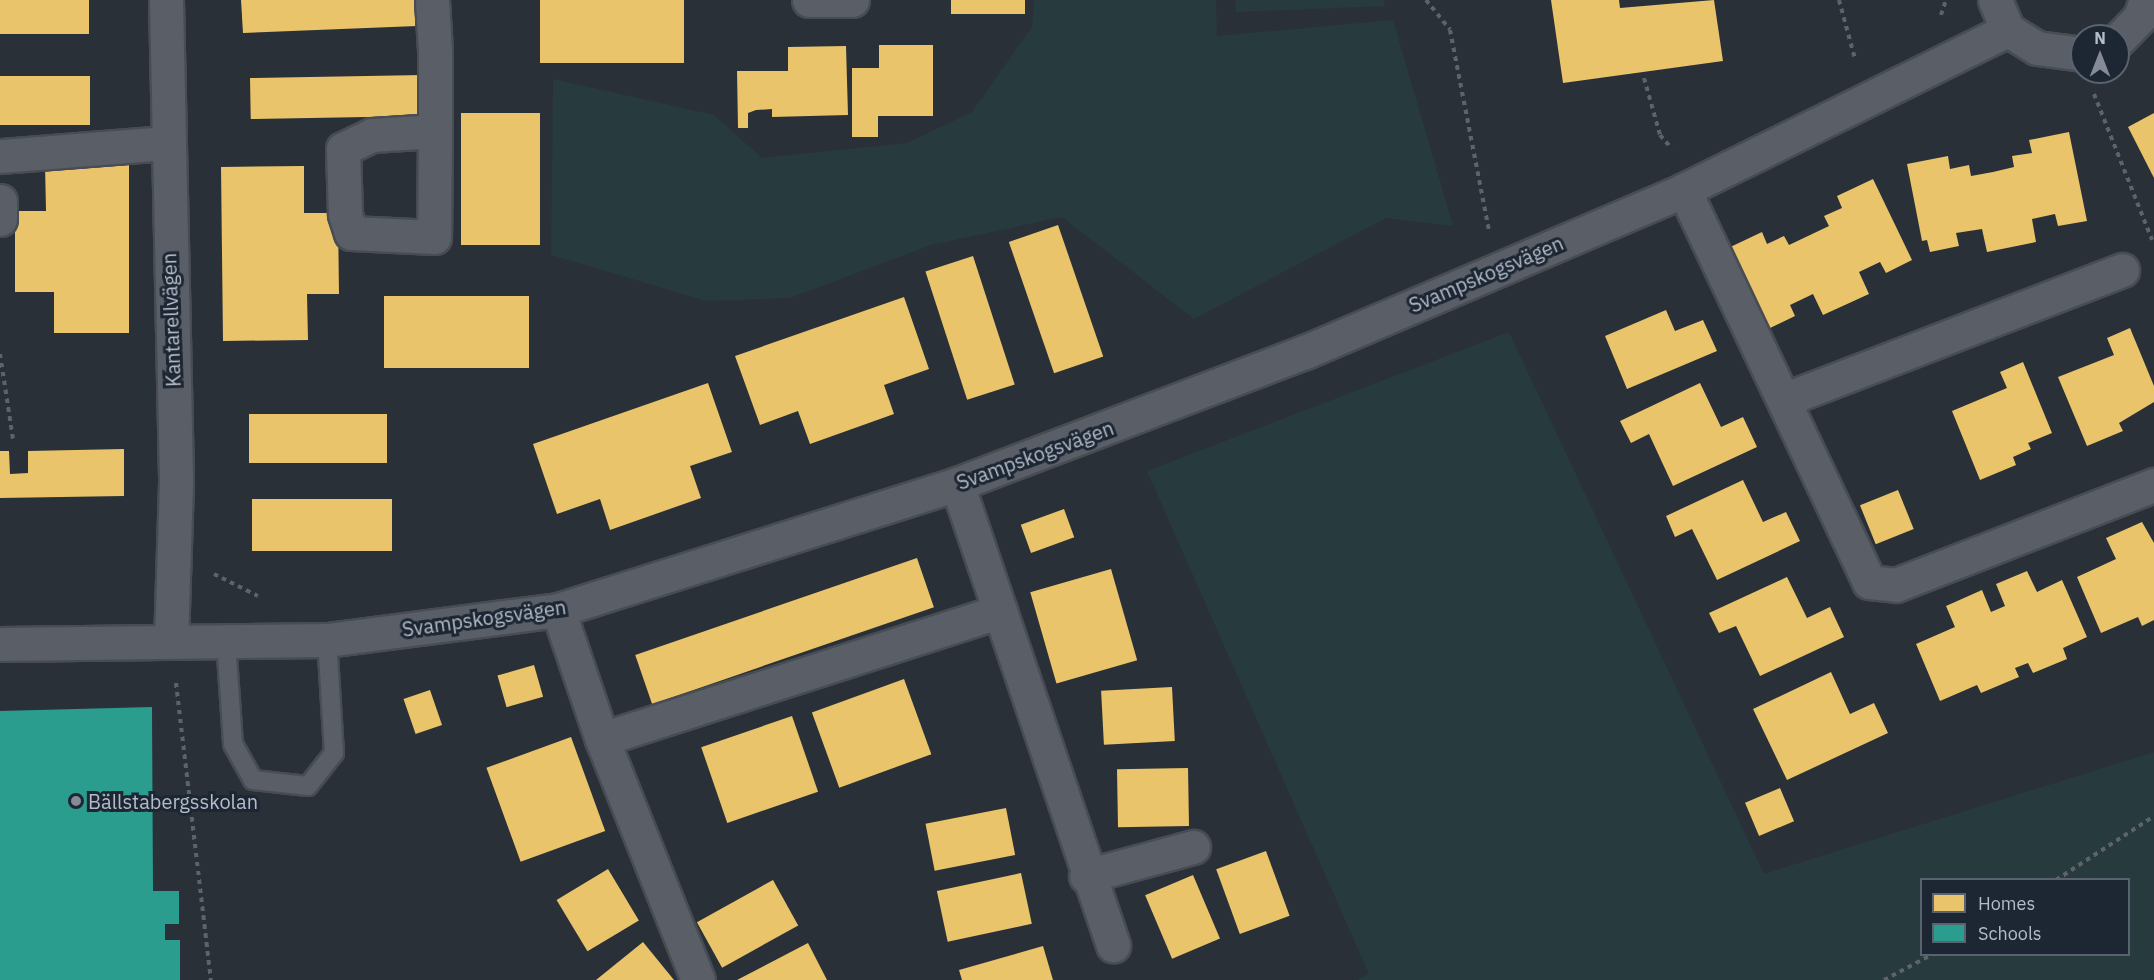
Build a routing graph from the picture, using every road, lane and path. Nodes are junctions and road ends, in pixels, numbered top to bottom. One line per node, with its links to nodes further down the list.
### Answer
1 (166, 0): 16 (street, Kantarellvägen)
2 (432, 0): 15 (street)
3 (809, 0): 4 (street)
4 (852, 0)
5 (1426, 0): 23 (path)
6 (1839, 0): 12 (path)
7 (1995, 0): 10 (street)
8 (2146, 0): 9 (street)
9 (2130, 27)
10 (2008, 30): 11 (street); 19 (street, Svampskogsvägen)
11 (2070, 52)
12 (1859, 71)
13 (1644, 78): 18 (path)
14 (2092, 90): 22 (path)
15 (435, 131)
16 (165, 142): 17 (street); 34 (street, Kantarellvägen)
17 (0, 156)
18 (1678, 157)
19 (1684, 190): 23 (street, Svampskogsvägen); 26 (street)
20 (0, 201): 21 (street)
21 (0, 219)
22 (2154, 246)
23 (1495, 269): 28 (street, Svampskogsvägen)
24 (2122, 270): 26 (street)
25 (0, 354): 27 (path)
26 (1786, 399): 29 (street)
27 (13, 439)
28 (957, 484): 32 (street, Svampskogsvägen); 33 (street)
29 (2154, 485)
30 (208, 562): 31 (path)
31 (266, 597)
32 (558, 610): 35 (street, Svampskogsvägen); 38 (street)
33 (1000, 611): 38 (street); 41 (street)
34 (171, 640): 36 (street, Svampskogsvägen); 37 (street, Svampskogsvägen); 45 (path)
35 (327, 640): 36 (street, Svampskogsvägen); 36 (lane)
36 (226, 641)
37 (0, 644)
38 (602, 739): 46 (street)
39 (2154, 816): 42 (path)
40 (1193, 847): 41 (street)
41 (1086, 876): 43 (street)
42 (2058, 878)
43 (1113, 945)
44 (1929, 956): 47 (path)
45 (211, 980)
46 (698, 980)
47 (1884, 980)

